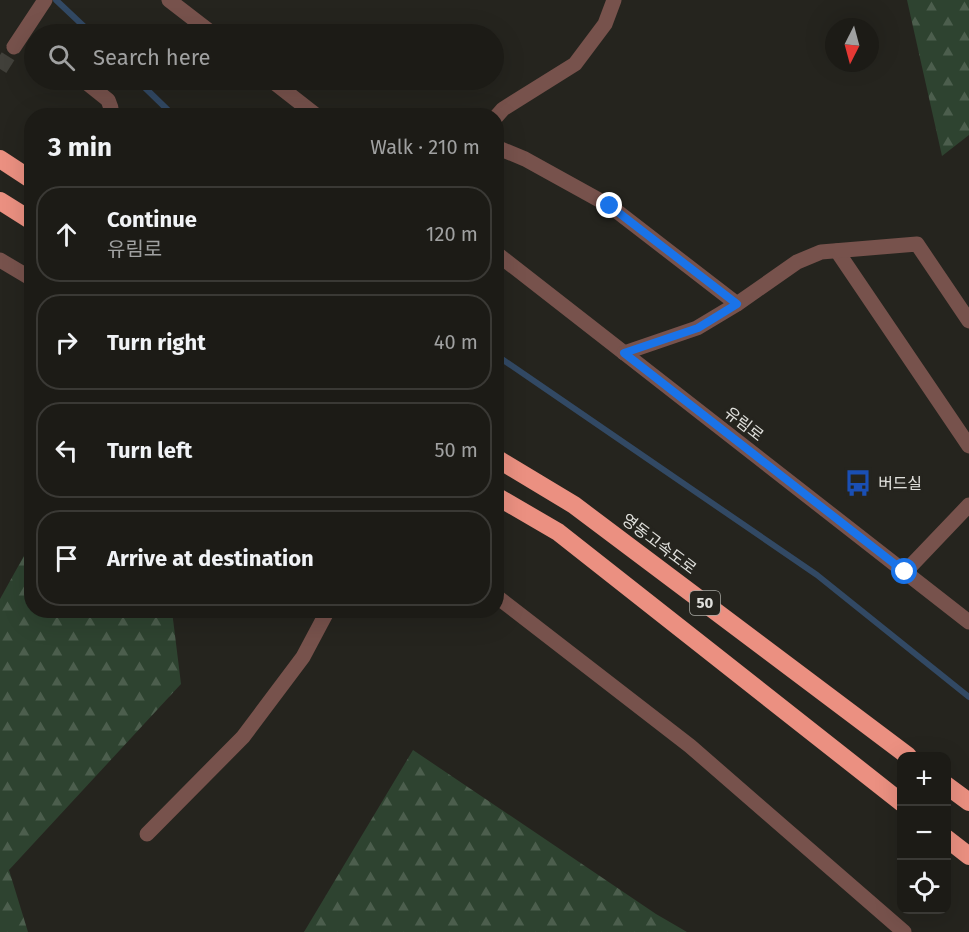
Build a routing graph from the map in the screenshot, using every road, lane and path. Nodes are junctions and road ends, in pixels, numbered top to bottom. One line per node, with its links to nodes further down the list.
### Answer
1 (45, 0): 4 (street)
2 (169, 0): 5 (street)
3 (614, 0): 12 (street)
4 (33, 24)
5 (200, 24)
6 (24, 38): 7 (street)
7 (14, 47)
8 (95, 90): 10 (street)
9 (284, 90): 11 (street)
10 (111, 108)
11 (307, 108)
12 (504, 108)
13 (504, 150): 22 (street)
14 (0, 159): 15 (highway)
15 (24, 175)
16 (0, 201): 17 (highway)
17 (24, 215)
18 (837, 251): 22 (street); 23 (street); 25 (street)
19 (504, 259): 24 (street, 유림로)
20 (0, 260): 21 (street)
21 (24, 274)
22 (737, 304): 24 (street)
23 (969, 321)
24 (624, 353): 29 (street, 유림로)
25 (969, 446)
26 (504, 463): 33 (highway, 영동고속도로 / 50)
27 (504, 501): 35 (highway, 50)
28 (969, 506): 29 (street)
29 (905, 572): 32 (street, 유림로)
30 (504, 602): 40 (street)
31 (324, 618): 37 (street)
32 (969, 622)
33 (903, 752)
34 (951, 789): 36 (highway)
35 (897, 799)
36 (969, 802)
37 (147, 834)
38 (951, 842): 39 (highway)
39 (969, 856)
40 (904, 932)

